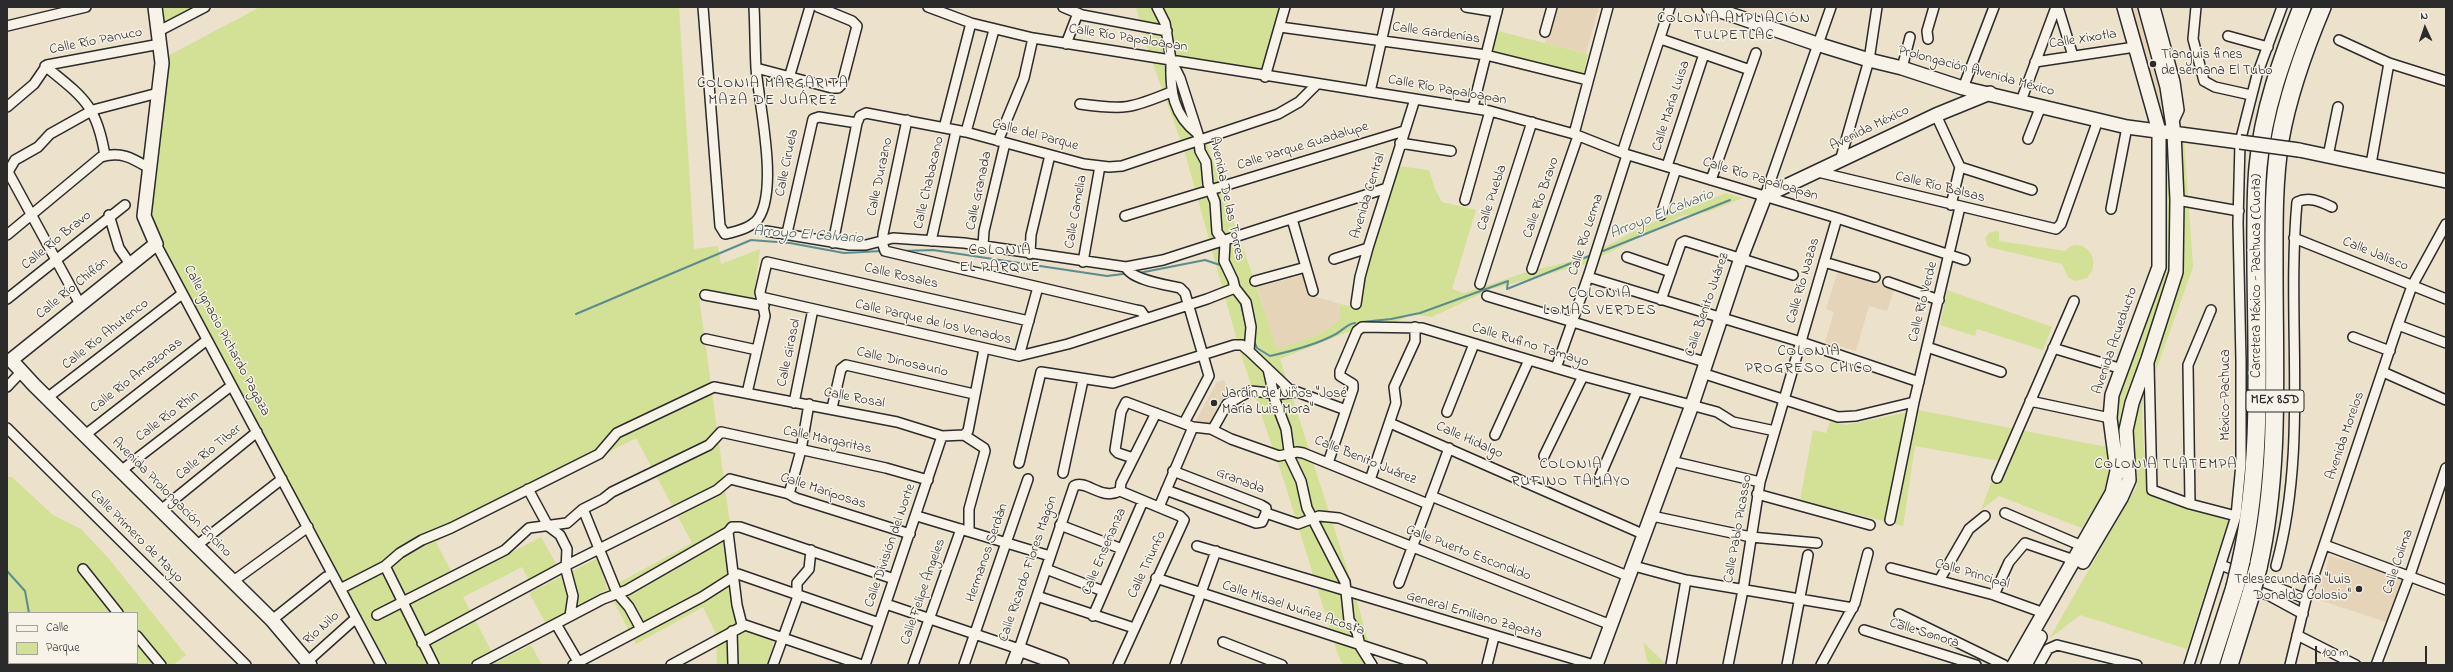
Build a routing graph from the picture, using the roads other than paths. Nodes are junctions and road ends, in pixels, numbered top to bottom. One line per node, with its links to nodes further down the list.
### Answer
1 (86, 7): 33 (street)
2 (155, 7): 40 (street, Calle Ignacio Pichardo Pagaza)
3 (205, 7): 40 (street, Calle Río Panuco)
4 (703, 7): 59 (street)
5 (754, 7): 59 (street)
6 (810, 7): 63 (street)
7 (818, 7): 63 (street)
8 (928, 7): 32 (street, Calle Río Papaloapan)
9 (1063, 7): 31 (street)
10 (1156, 7): 36 (street, Avenida De las Torres)
11 (1285, 7): 34 (street)
12 (1389, 7): 45 (street)
13 (1466, 7): 30 (street)
14 (1552, 7): 37 (street)
15 (1608, 7): 64 (street, Calle Río Bravo)
16 (1670, 7): 43 (street, Calle Río Lerma)
17 (1709, 7): 47 (street, Prolongación Avenida México)
18 (1830, 7): 47 (street)
19 (1877, 7): 55 (street)
20 (1934, 7): 38 (street)
21 (1994, 7): 67 (street)
22 (2057, 7): 53 (street); 56 (street)
23 (2124, 7): 48 (street, Avenida Acueducto)
24 (2145, 7): 89 (street)
25 (2156, 7): 89 (street)
26 (2196, 7): 72 (street)
27 (2282, 7): 49 (street, México-Pachuca)
28 (2302, 7): 404 (highway, Carretera México - Pachuca (Cuota) / MEX 85D, bridge)
29 (2322, 7): 405 (highway, Carretera México - Pachuca (Cuota) / MEX 85D, bridge)
30 (1498, 9): 52 (street)
31 (1078, 13): 36 (street); 46 (street)
32 (971, 23): 35 (street, Calle Río Papaloapan); 88 (street)
33 (7, 26)
34 (1280, 27): 45 (street, Calle Gardenías); 62 (street)
35 (994, 30): 42 (street, Calle Río Papaloapan); 93 (street, Calle Chabacano)
36 (1167, 31): 54 (street, Avenida De las Torres)
37 (1545, 32)
38 (1928, 35)
39 (2228, 36): 49 (street)
40 (160, 37): 58 (street, Calle Río Panuco); 71 (street, Calle Ignacio Pichardo Pagaza)
41 (1910, 37): 60 (street)
42 (1032, 38): 46 (street, Calle Río Papaloapan); 97 (street, Calle Granada)
43 (1661, 39): 51 (street); 101 (street, Calle Río Lerma)
44 (2339, 40): 57 (street)
45 (1380, 41): 52 (street, Calle Gardenías); 69 (street)
46 (1066, 44): 54 (street, Calle Río Papaloapan)
47 (1817, 44): 55 (street, Prolongación Avenida México); 120 (street, Calle Benito Juárez)
48 (2135, 46): 53 (street, Calle Xixotla); 92 (street, Avenida Acueducto)
49 (2268, 47): 72 (street, México-Pachuca)
50 (1756, 53): 61 (street)
51 (1704, 54): 61 (street); 108 (street, Calle María Luisa)
52 (1486, 55): 64 (street, Calle Gardenías); 78 (street)
53 (2073, 56): 56 (street, Calle Xixotla)
54 (1171, 60): 62 (street, Calle Río Papaloapan); 68 (street, Avenida De las Torres); 95 (street, Avenida De las Torres)
55 (1869, 60): 60 (street, Prolongación Avenida México); 105 (street)
56 (2035, 62): 74 (street)
57 (2389, 63): 65 (street); 106 (street)
58 (45, 66): 77 (street, Calle Río Panuco); 80 (street)
59 (756, 68): 63 (street)
60 (1902, 68): 67 (street, Prolongación Avenida México)
61 (1750, 70): 114 (street)
62 (1265, 77): 66 (street, Calle Río Papaloapan)
63 (789, 78)
64 (1587, 80): 94 (street, Calle Río Bravo)
65 (2446, 81)
66 (1316, 85): 69 (street, Calle Río Papaloapan); 95 (street, Calle del Parque)
67 (1963, 88): 70 (street, Prolongación Avenida México)
68 (1170, 92): 75 (street); 95 (street, Avenida De las Torres)
69 (1370, 92): 73 (street, Calle Río Papaloapan)
70 (1990, 93): 74 (street, Prolongación Avenida México); 82 (street, Avenida México)
71 (158, 94): 80 (street); 110 (street, Calle Ignacio Pichardo Pagaza)
72 (2251, 95): 98 (street, México-Pachuca)
73 (1415, 99): 78 (street, Calle Río Papaloapan); 91 (street, Avenida Central)
74 (2021, 101): 76 (street, Prolongación Avenida México)
75 (1080, 104)
76 (2041, 106): 84 (street, Prolongación Avenida México); 96 (street)
77 (7, 107)
78 (1473, 107): 81 (street, Calle Río Papaloapan)
79 (2338, 107): 104 (street)
80 (92, 110): 103 (street); 112 (street)
81 (1490, 111): 85 (street, Calle Río Papaloapan); 121 (street)
82 (1936, 115): 105 (street, Avenida México); 109 (street)
83 (907, 120): 86 (street, Calle del Parque); 88 (street, Calle del Parque); 140 (street, Calle Durazno)
84 (2098, 120): 87 (street, Prolongación Avenida México); 124 (street, Calle Río Balsas)
85 (1532, 122): 94 (street, Calle Río Papaloapan); 166 (street, Calle Puebla)
86 (857, 123): 136 (street, Calle Ciruela); 143 (street)
87 (2127, 127): 92 (street, Prolongación Avenida México); 126 (street)
88 (944, 128): 90 (street, Calle del Parque)
89 (2173, 128): 92 (street, Prolongación Avenida México); 98 (street, Prolongación Avenida México); 122 (street)
90 (956, 131): 93 (street, Calle del Parque); 141 (street, Calle Chabacano)
91 (1404, 131): 99 (street, Avenida Central); 118 (street, Calle Parque Guadalupe)
92 (2158, 131): 211 (street, Avenida Acueducto)
93 (966, 132): 97 (street, Calle del Parque)
94 (1576, 135): 101 (street, Calle Río Papaloapan); 159 (street, Calle Río Bravo)
95 (1198, 137): 107 (street, Calle del Parque); 118 (street, Avenida De las Torres)
96 (2028, 139)
97 (1001, 142): 102 (street, Calle del Parque); 145 (street, Calle Granada)
98 (2240, 142): 104 (street, Prolongación Avenida México, bridge); 127 (street, México-Pachuca)
99 (1400, 143): 100 (street); 117 (street, Avenida Central)
100 (1451, 151)
101 (1625, 154): 108 (street, Calle Río Papaloapan); 162 (street, Calle Río Lerma)
102 (1050, 155): 107 (street, Calle del Parque); 147 (street)
103 (105, 156): 110 (street); 130 (street)
104 (2328, 156): 106 (street, Prolongación Avenida México)
105 (1840, 161): 113 (street, Avenida México)
106 (2371, 164): 115 (street, Prolongación Avenida México)
107 (1100, 166): 154 (street, Calle Camelia)
108 (1667, 166): 111 (street, Calle Río Papaloapan)
109 (1960, 166): 119 (street); 124 (street, Calle Río Verde)
110 (149, 168): 144 (street, Calle Ignacio Pichardo Pagaza)
111 (1676, 169): 114 (street, Calle Río Papaloapan); 129 (street)
112 (7, 171): 116 (street)
113 (1818, 172): 120 (street, Avenida México); 124 (street, Calle Río Balsas)
114 (1711, 180): 120 (street, Calle Río Papaloapan)
115 (2446, 181)
116 (12, 188): 130 (street)
117 (1387, 188): 133 (street); 146 (street, Avenida Central)
118 (1211, 190): 131 (street, Calle Parque Guadalupe); 142 (street, Avenida De las Torres)
119 (2032, 190)
120 (1765, 196): 132 (street, Calle Río Papaloapan); 150 (street, Calle Benito Juárez)
121 (1465, 200)
122 (2177, 200): 127 (street); 207 (street)
123 (125, 205): 128 (street, Calle Río Bravo)
124 (1955, 206): 148 (street, Calle Río Verde)
125 (2332, 207): 139 (street)
126 (2111, 209)
127 (2239, 211): 284 (street, México-Pachuca)
128 (110, 215): 152 (street, Calle Río Bravo); 156 (street)
129 (1661, 215)
130 (32, 216): 137 (street); 152 (street)
131 (1126, 216)
132 (1837, 218): 148 (street, Calle Río Papaloapan); 155 (street, Calle Río Nazas)
133 (1292, 219): 142 (street); 158 (street)
134 (2446, 224): 138 (street, Avenida Morelos)
135 (766, 231): 136 (street)
136 (787, 233): 143 (street)
137 (7, 235)
138 (2442, 237): 167 (street, Avenida Morelos)
139 (2294, 238): 167 (street, Calle Jalisco); 314 (street)
140 (883, 240): 141 (street); 143 (street); 168 (street)
141 (931, 241): 145 (street)
142 (1224, 242): 157 (street); 169 (street, Avenida De las Torres)
143 (833, 243)
144 (156, 244): 156 (street, Calle Río Chiflón); 171 (street, Calle Ignacio Pichardo Pagaza)
145 (983, 246): 147 (street)
146 (1368, 248): 151 (street); 181 (street, Avenida Central)
147 (1030, 254): 154 (street)
148 (1950, 255): 153 (street, Calle Río Papaloapan); 178 (street, Calle Río Verde)
149 (1627, 257): 160 (street)
150 (1741, 258): 160 (street); 161 (street); 187 (street, Calle Benito Juárez)
151 (1334, 259)
152 (56, 260): 175 (street, Calle Río Bravo); 180 (street)
153 (1965, 260)
154 (1083, 262): 157 (street)
155 (1824, 262): 163 (street); 195 (street, Calle Río Nazas)
156 (130, 264): 180 (street, Calle Río Chiflón)
157 (1126, 267): 183 (street)
158 (1306, 267): 164 (street); 170 (street)
159 (1532, 269)
160 (1671, 272): 177 (street)
161 (1793, 275)
162 (1588, 276): 177 (street); 189 (street, Calle Río Lerma)
163 (1875, 277)
164 (1255, 281)
165 (1888, 282): 178 (street)
166 (1480, 284)
167 (2412, 286): 176 (street, Calle Jalisco); 190 (street, Avenida Morelos)
168 (1038, 287): 186 (street); 188 (street)
169 (1235, 288): 183 (street, Calle Parque de los Venados); 202 (street, Avenida De las Torres)
170 (1313, 291)
171 (182, 294): 194 (street, Calle Ignacio Pichardo Pagaza); 226 (street, Calle Río Ahutenco)
172 (705, 295): 182 (street)
173 (1488, 296): 189 (street)
174 (761, 297): 182 (street); 184 (street, Calle Parque de los Venados); 188 (street, Calle Rosales)
175 (7, 299)
176 (2446, 299)
177 (1661, 300): 187 (street)
178 (1939, 300): 198 (street, Calle Río Verde)
179 (2074, 301): 199 (street)
180 (80, 304): 206 (street, Calle Río Chiflón)
181 (1356, 304)
182 (764, 306): 201 (street)
183 (1188, 306): 186 (street, Calle Parque de los Venados); 205 (street)
184 (813, 310): 200 (street, Calle Parque de los Venados); 230 (street, Calle Girasol)
185 (2211, 310): 275 (street)
186 (1146, 318): 204 (street, Calle Parque de los Venados)
187 (1720, 318): 195 (street); 210 (street, Calle Benito Juárez)
188 (1029, 321): 204 (street)
189 (1572, 322): 209 (street, Calle Río Lerma); 210 (street)
190 (2398, 325): 196 (street); 203 (street, Avenida Morelos)
191 (1415, 327): 197 (street, Calle Rufino Tamayo); 235 (street, Calle Rufino Tamayo); 239 (street)
192 (2353, 337): 203 (street)
193 (706, 339): 201 (street)
194 (207, 340): 219 (street, Calle Ignacio Pichardo Pagaza); 245 (street, Calle Río Amazonas)
195 (1801, 342): 218 (street); 227 (street, Calle Río Nazas)
196 (2446, 343)
197 (1474, 344): 208 (street, Calle Rufino Tamayo); 236 (street)
198 (1927, 347): 214 (street); 218 (street, Calle Río Verde)
199 (2053, 348): 211 (street); 229 (street)
200 (984, 349): 204 (street, Calle Parque de los Venados); 224 (street)
201 (757, 350): 223 (street)
202 (1249, 351): 205 (street); 212 (street)
203 (2390, 351): 215 (street, Avenida Morelos)
204 (1019, 356)
205 (1203, 356): 217 (street); 240 (street)
206 (9, 358): 213 (street, Avenida Prolongación Encino)
207 (2148, 359): 275 (street); 400 (street)
208 (1529, 360): 209 (street, Calle Rufino Tamayo); 247 (street)
209 (1556, 368): 216 (street, Calle Rufino Tamayo)
210 (1703, 368): 227 (street); 233 (street, Calle Benito Juárez)
211 (2122, 369): 238 (street, Avenida Acueducto)
212 (1268, 370): 222 (street); 225 (street)
213 (22, 371): 220 (street); 226 (street, Avenida Prolongación Encino)
214 (2001, 372)
215 (2383, 372): 228 (street); 298 (street, Avenida Morelos)
216 (1583, 376): 221 (street, Calle Rufino Tamayo); 252 (street)
217 (1083, 380): 256 (street); 259 (street)
218 (1919, 382): 231 (street, Calle Río Verde)
219 (231, 386): 244 (street, Calle Ignacio Pichardo Pagaza); 257 (street, Calle Río Rhin)
220 (7, 387)
221 (1637, 391): 233 (street, Calle Rufino Tamayo); 266 (street)
222 (1296, 392): 225 (street); 235 (street)
223 (747, 393): 230 (street, Calle Rosal); 268 (street, Calle Rosal)
224 (974, 394): 234 (street, Calle Dinosaurio); 246 (street)
225 (1273, 394): 242 (street); 251 (street)
226 (47, 398): 245 (street, Avenida Prolongación Encino)
227 (1784, 399): 231 (street); 243 (street, Calle Pablo Picasso)
228 (2446, 400)
229 (2030, 401): 238 (street); 261 (street)
230 (794, 402): 232 (street, Calle Rosal)
231 (1914, 402): 286 (street, Calle Río Verde)
232 (809, 404): 234 (street, Calle Rosal); 250 (street)
233 (1692, 405): 243 (street, Calle Rufino Tamayo); 254 (street, Calle Benito Juárez)
234 (832, 408): 248 (street, Calle Rosal)
235 (1346, 410): 255 (street)
236 (1447, 412)
237 (1156, 413): 240 (street, Calle Benito Juárez); 253 (street); 253 (street, Calle Benito Juárez)
238 (2110, 418): 301 (street, Avenida Acueducto)
239 (1390, 423): 249 (street, Calle Hidalgo); 265 (street)
240 (1189, 425): 242 (street, Calle Benito Juárez); 258 (street)
241 (7, 428): 374 (street, Calle Primero de Mayo)
242 (1213, 429): 251 (street, Calle Benito Juárez)
243 (1775, 431): 267 (street, Calle Pablo Picasso)
244 (257, 432): 262 (street, Calle Ignacio Pichardo Pagaza); 278 (street, Calle Río Tiber)
245 (85, 435): 257 (street, Avenida Prolongación Encino)
246 (964, 435): 248 (street, Calle Rosal); 291 (street, Calle Felipe Ángeles)
247 (1495, 435)
248 (942, 436): 263 (street, Calle División del Norte)
249 (1449, 448): 273 (street); 294 (street, Calle Hidalgo)
250 (801, 450): 263 (street, Calle Margaritas); 271 (street); 277 (street, Calle Margaritas)
251 (1289, 455): 255 (street, Calle Benito Juárez); 285 (street)
252 (1544, 456)
253 (1133, 458): 270 (street)
254 (1671, 460): 267 (street); 282 (street, Calle Benito Juárez)
255 (1328, 462): 265 (street, Calle Benito Juárez)
256 (1019, 463)
257 (122, 470): 278 (street, Avenida Prolongación Encino)
258 (1173, 471): 269 (street); 279 (street, Granada)
259 (1063, 473)
260 (2445, 474): 321 (street, Calle Colima)
261 (1997, 478)
262 (282, 479): 290 (street, Calle Ignacio Pichardo Pagaza); 299 (street)
263 (928, 480): 281 (street, Calle División del Norte)
264 (1028, 480): 296 (street, Hermanos Serdán)
265 (1370, 480): 273 (street, Calle Benito Juárez)
266 (1598, 481)
267 (1760, 482): 272 (street, Calle Pablo Picasso)
268 (528, 489): 289 (street); 313 (street)
269 (1166, 490): 276 (street); 279 (street)
270 (1120, 491): 274 (street, Calle Enseñanza); 287 (street, Calle Ricardo Flores Magón)
271 (789, 494): 293 (street, Calle Mariposas); 303 (street, Calle Mariposas)
272 (1757, 494): 288 (street); 295 (street, Calle Pablo Picasso)
273 (1430, 500): 302 (street); 318 (street, Calle Benito Juárez)
274 (1143, 501): 276 (street, Calle Triunfo); 304 (street, Calle Enseñanza)
275 (2190, 504): 284 (street)
276 (1159, 507): 323 (street, Calle Triunfo)
277 (583, 509): 289 (street); 303 (street)
278 (161, 510): 299 (street, Avenida Prolongación Encino)
279 (1266, 513): 285 (street, Granada)
280 (2005, 514): 301 (street)
281 (917, 516): 291 (street); 293 (street, Calle División del Norte)
282 (1652, 516): 294 (street, Calle Benito Juárez); 295 (street)
283 (1985, 516): 325 (street)
284 (2236, 516): 312 (street, México-Pachuca)
285 (1314, 518): 302 (street, Calle Puerto Escondido); 333 (street)
286 (1890, 520)
287 (1060, 525): 304 (street); 309 (street, Calle Ricardo Flores Magón)
288 (1870, 525)
289 (548, 526): 311 (street); 341 (street)
290 (308, 527): 327 (street); 329 (street, Calle Ignacio Pichardo Pagaza)
291 (964, 530): 296 (street); 352 (street, Calle Felipe Ángeles)
292 (728, 532): 305 (street); 319 (street); 334 (street)
293 (910, 534): 324 (street, Calle División del Norte)
294 (1644, 536): 318 (street, Calle Benito Juárez)
295 (1751, 537): 297 (street); 330 (street, Calle Pablo Picasso)
296 (1007, 543): 309 (street); 362 (street, Hermanos Serdán)
297 (1817, 543)
298 (2325, 545): 321 (street); 340 (street, Avenida Morelos)
299 (196, 546): 327 (street, Avenida Prolongación Encino)
300 (1197, 546): 306 (street, General Emiliano Zapata)
301 (2082, 546): 310 (street, Avenida Acueducto)
302 (1411, 547): 328 (street); 357 (street, Calle Puerto Escondido)
303 (598, 548): 311 (street); 334 (street)
304 (1122, 549): 332 (street, Calle Enseñanza)
305 (811, 550): 324 (street); 336 (street)
306 (1216, 551): 333 (street, General Emiliano Zapata); 335 (street)
307 (1868, 553): 343 (street)
308 (1808, 555): 339 (street)
309 (1050, 556): 317 (street, Calle Ricardo Flores Magón)
310 (2074, 560): 337 (street); 345 (street, Avenida Acueducto)
311 (567, 565): 349 (street); 368 (street)
312 (2221, 565): 320 (street, México-Pachuca); 340 (street)
313 (385, 566): 329 (street); 341 (street)
314 (2276, 566)
315 (1891, 568): 325 (street, Calle Principal)
316 (83, 569): 344 (street)
317 (1046, 569): 332 (street); 338 (street, Calle Ricardo Flores Magón)
318 (1632, 571): 326 (street); 357 (street, Calle Benito Juárez)
319 (735, 575): 336 (street); 356 (street); 359 (street)
320 (2218, 575): 347 (street); 403 (street, México-Pachuca)
321 (2410, 575): 331 (street); 408 (street, Calle Colima)
322 (326, 577): 353 (street)
323 (1156, 578): 335 (street, Calle Misael Nuñez Acosta); 358 (street, Calle Triunfo)
324 (894, 579): 342 (street, Calle División del Norte)
325 (1940, 579): 337 (street, Calle Principal)
326 (1686, 580): 330 (street); 393 (street)
327 (232, 582): 353 (street, Avenida Prolongación Encino)
328 (1399, 583)
329 (342, 588): 351 (street, Calle Ignacio Pichardo Pagaza)
330 (1743, 590): 339 (street); 394 (street, Calle Pablo Picasso)
331 (2446, 590)
332 (1103, 591): 350 (street, Calle Enseñanza)
333 (1347, 592): 364 (street, General Emiliano Zapata); 369 (street)
334 (617, 593): 349 (street); 359 (street)
335 (1200, 593): 369 (street, Calle Misael Nuñez Acosta); 387 (street)
336 (798, 595): 354 (street); 366 (street)
337 (1994, 595): 345 (street, Calle Principal)
338 (1037, 596): 350 (street); 370 (street, Calle Ricardo Flores Magón)
339 (1800, 598): 343 (street); 395 (street)
340 (2306, 599): 347 (street, Avenida Morelos)
341 (401, 602): 348 (street); 368 (street)
342 (886, 604): 352 (street); 354 (street, Calle División del Norte)
343 (1853, 608): 396 (street)
344 (117, 612)
345 (2044, 613): 399 (street, Avenida Acueducto)
346 (1899, 614): 398 (street)
347 (2303, 614): 363 (street, Avenida Morelos)
348 (377, 615)
349 (570, 616): 355 (street)
350 (1093, 616): 358 (street)
351 (356, 618): 371 (street, Río Nilo); 375 (street, Calle Ignacio Pichardo Pagaza)
352 (930, 619): 362 (street); 382 (street, Calle Felipe Ángeles)
353 (272, 620): 371 (street, Avenida Prolongación Encino)
354 (879, 623): 381 (street, Calle División del Norte)
355 (556, 624): 372 (street); 377 (street)
356 (742, 625): 360 (street); 366 (street)
357 (1611, 625): 392 (street, Calle Benito Juárez)
358 (1134, 628): 386 (street, Calle Triunfo)
359 (642, 629): 372 (street)
360 (732, 630): 378 (street); 379 (street)
361 (1864, 630): 397 (street, Calle Sonora)
362 (975, 635): 370 (street); 383 (street, Hermanos Serdán)
363 (2297, 635): 406 (street, Avenida Morelos); 407 (street)
364 (1494, 636): 391 (street); 392 (street, General Emiliano Zapata)
365 (138, 637): 373 (street)
366 (784, 637): 380 (street); 381 (street)
367 (1223, 642): 388 (street)
368 (422, 643): 376 (street)
369 (1360, 646): 389 (street); 390 (street, Calle Misael Nuñez Acosta)
370 (1019, 649): 384 (street, Calle Ricardo Flores Magón); 385 (street)
371 (309, 663)
372 (577, 664)
373 (161, 665)
374 (246, 665)
375 (380, 665)
376 (434, 665)
377 (476, 665)
378 (671, 665)
379 (733, 665)
380 (772, 665)
381 (864, 665)
382 (913, 665)
383 (964, 665)
384 (1013, 665)
385 (1062, 665)
386 (1118, 665)
387 (1175, 665)
388 (1281, 665)
389 (1372, 665)
390 (1422, 665)
391 (1487, 665)
392 (1595, 665)
393 (1672, 665)
394 (1728, 665)
395 (1787, 665)
396 (1821, 665)
397 (1976, 665)
398 (2004, 665)
399 (2014, 665)
400 (2025, 665)
401 (2039, 665): 402 (street)
402 (2137, 665)
403 (2190, 665)
404 (2210, 665)
405 (2229, 665)
406 (2290, 665)
407 (2356, 665)
408 (2376, 665)

